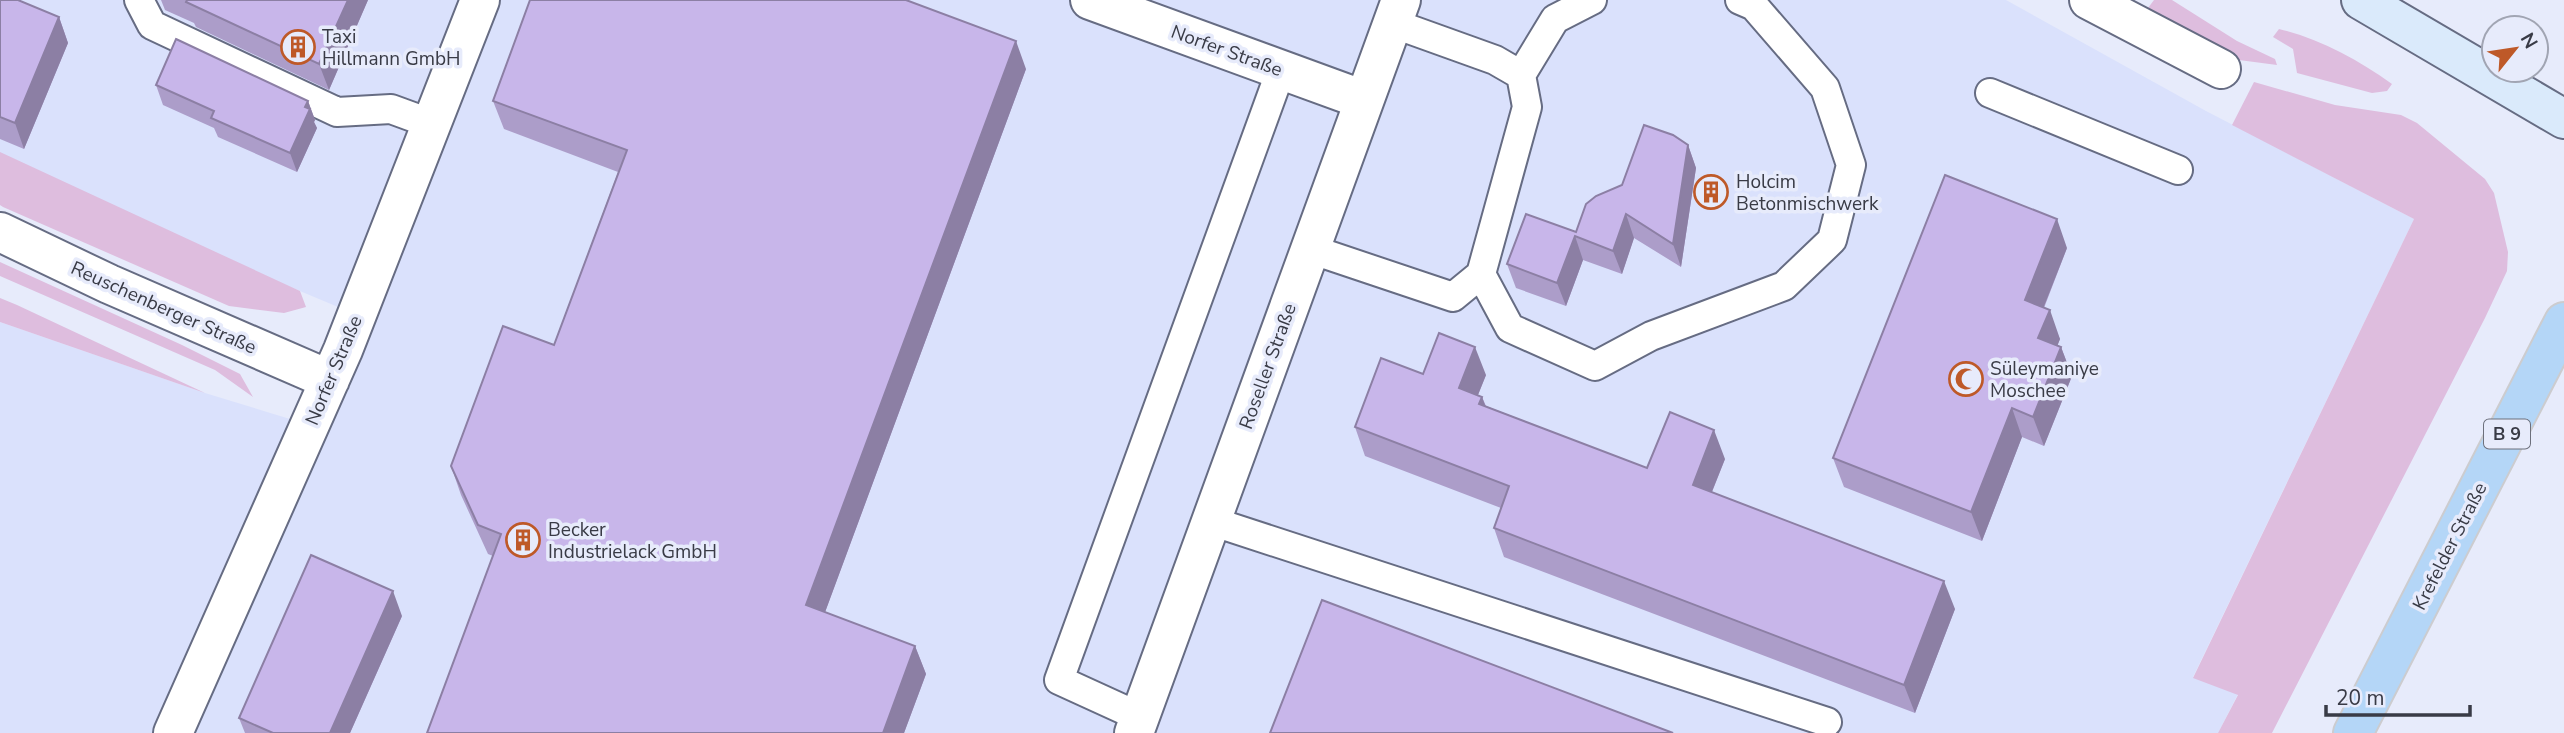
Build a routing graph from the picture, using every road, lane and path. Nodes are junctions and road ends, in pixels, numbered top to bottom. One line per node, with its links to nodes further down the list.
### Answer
1 (139, 0): 15 (lane)
2 (480, 0): 15 (street, Norfer Straße)
3 (1090, 0): 10 (street, Norfer Straße)
4 (1592, 0): 11 (lane)
5 (1740, 0): 19 (lane)
6 (2089, 0): 9 (street)
7 (2361, 0): 14 (main road)
8 (1397, 12): 11 (lane); 13 (street, Roseller Straße)
9 (2221, 69)
10 (1281, 70): 13 (street, Norfer Straße); 24 (lane)
11 (1521, 75): 19 (lane)
12 (1990, 93): 16 (lane)
13 (1364, 100): 18 (street, Roseller Straße)
14 (2564, 119)
15 (432, 124): 21 (street, Norfer Straße)
16 (2178, 170)
17 (0, 232): 21 (street, Reuschenberger Straße)
18 (1310, 249): 19 (lane); 22 (street, Roseller Straße)
19 (1481, 274)
20 (2564, 322): 26 (main road, Krefelder Straße / B 9)
21 (330, 380): 25 (street, Norfer Straße)
22 (1211, 521): 23 (lane); 24 (street, Roseller Straße)
23 (1827, 722)
24 (1137, 725)
25 (173, 733)
26 (2353, 733)

